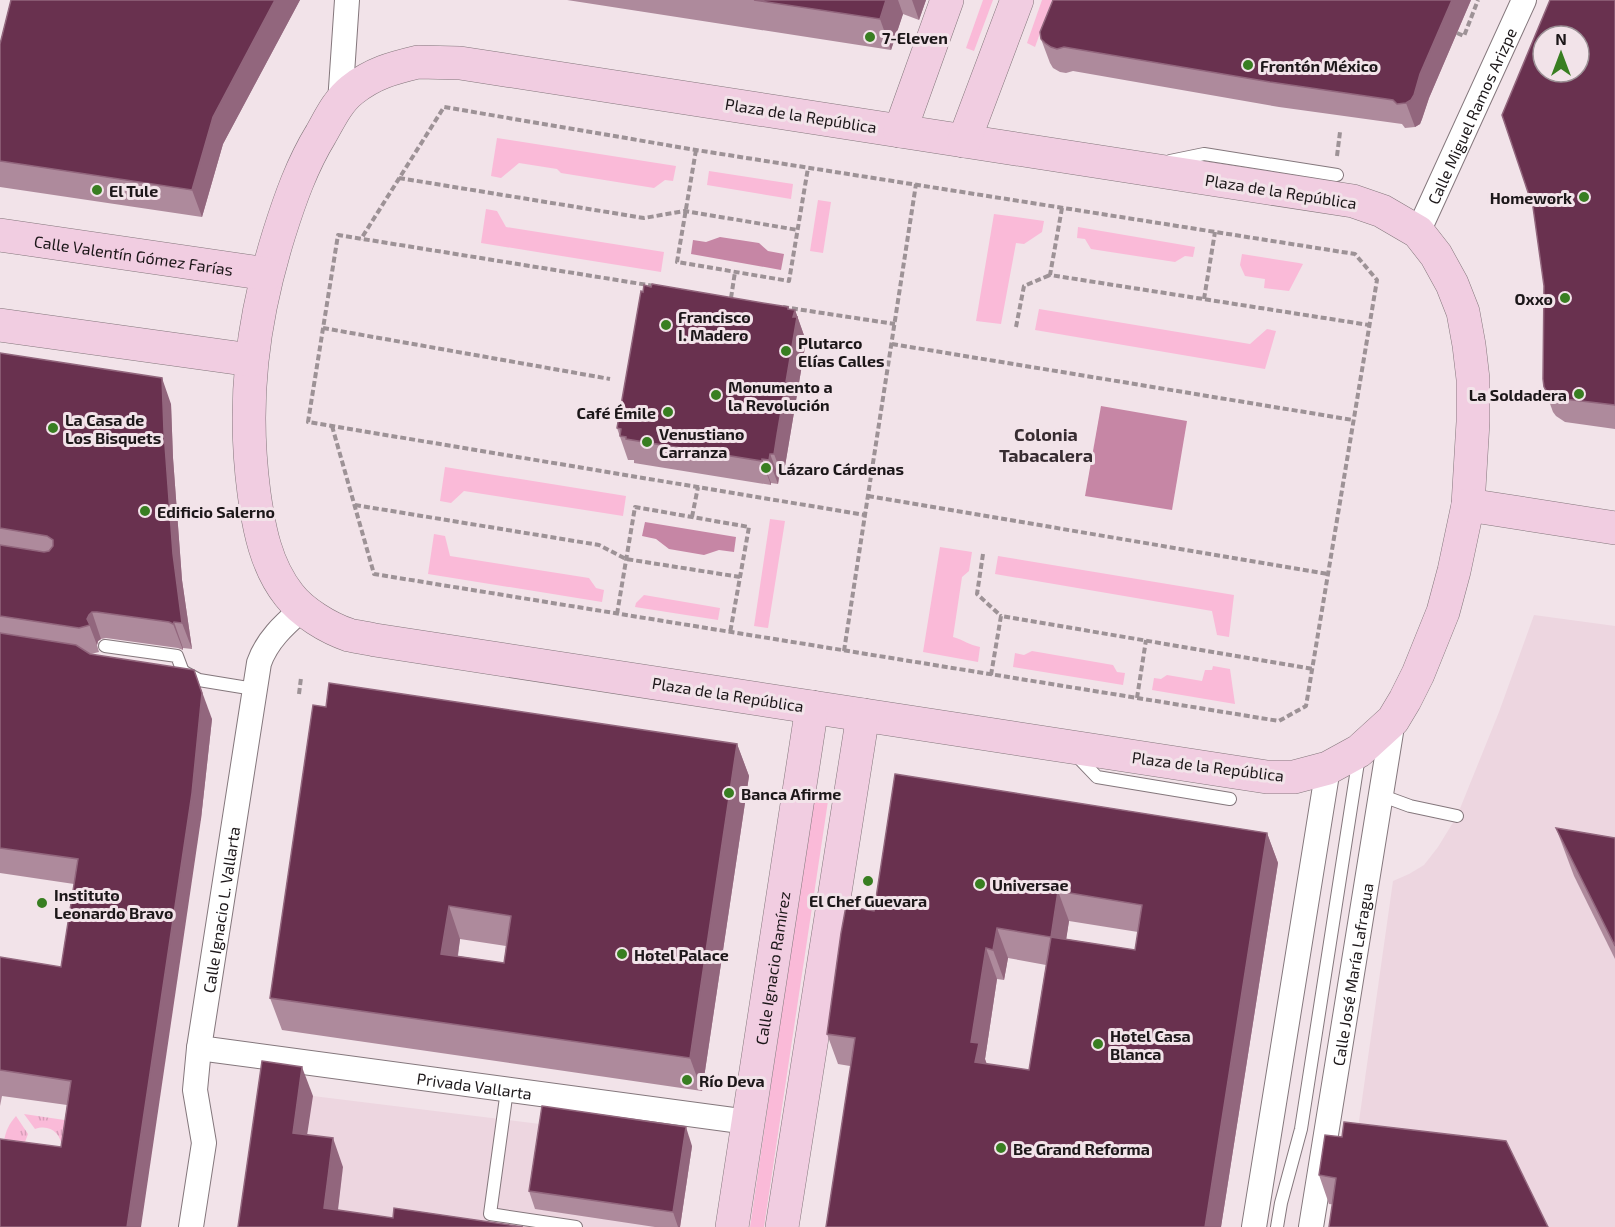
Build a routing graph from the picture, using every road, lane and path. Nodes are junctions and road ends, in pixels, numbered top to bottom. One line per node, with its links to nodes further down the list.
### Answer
1 (347, 0): 7 (street)
2 (947, 0): 8 (main road)
3 (1017, 0): 9 (main road)
4 (1478, 0): 6 (path)
5 (1524, 0): 20 (street, Calle Miguel Ramos Arizpe)
6 (1457, 33)
7 (340, 103): 8 (main road, Plaza de la República); 24 (main road, Plaza de la República)
8 (900, 131): 9 (main road, Plaza de la República)
9 (964, 141): 12 (main road, Plaza de la República)
10 (696, 150): 11 (path); 14 (path); 17 (path)
11 (808, 168): 15 (path); 18 (path)
12 (1140, 168): 13 (lane); 20 (main road, Plaza de la República)
13 (1337, 175)
14 (399, 178): 17 (path); 22 (path)
15 (916, 184): 16 (path); 30 (path)
16 (1062, 208): 19 (path); 25 (path)
17 (685, 211): 18 (path); 23 (path)
18 (798, 230): 23 (path)
19 (1215, 232): 28 (path); 32 (path)
20 (1418, 232): 43 (main road, Plaza de la República)
21 (0, 235): 24 (main road, Calle Valentín Gómez Farías)
22 (361, 239): 26 (path); 34 (path)
23 (735, 272): 27 (path)
24 (267, 274): 36 (main road, Plaza de la República)
25 (1050, 275): 28 (path); 33 (path)
26 (661, 287)
27 (731, 298)
28 (1204, 299): 32 (path)
29 (778, 306): 30 (path)
30 (895, 324): 35 (path)
31 (0, 325): 36 (main road)
32 (1369, 326): 38 (path)
33 (1016, 327)
34 (323, 328): 37 (path); 39 (path)
35 (892, 344): 38 (path); 41 (path)
36 (251, 360): 51 (main road, Plaza de la República)
37 (610, 379)
38 (1353, 420): 49 (path)
39 (332, 426): 40 (path); 42 (path)
40 (698, 487): 44 (path); 45 (path)
41 (868, 496): 44 (path); 49 (path)
42 (355, 505): 48 (path); 52 (path)
43 (1468, 505): 46 (main road); 66 (main road, Plaza de la República)
44 (866, 515): 57 (path)
45 (692, 517): 48 (path); 50 (path)
46 (1615, 528)
47 (983, 554): 53 (path)
48 (626, 559): 50 (path); 52 (path)
49 (1328, 574): 58 (path)
50 (740, 577): 54 (path)
51 (302, 609): 61 (street, Calle Ignacio L. Vallarta); 64 (main road, Plaza de la República)
52 (617, 614): 54 (path)
53 (1001, 616): 55 (path); 59 (path)
54 (730, 633): 57 (path)
55 (1146, 640): 58 (path); 63 (path)
56 (105, 646): 61 (lane)
57 (844, 651): 59 (path)
58 (1313, 669): 63 (path)
59 (991, 675): 63 (path)
60 (302, 678): 62 (path)
61 (254, 689): 73 (street, Calle Ignacio L. Vallarta)
62 (299, 694)
63 (1137, 698)
64 (812, 707): 65 (main road, Plaza de la República); 75 (main road, Calle Ignacio Ramírez)
65 (863, 715): 67 (main road, Plaza de la República); 79 (main road)
66 (1393, 720): 68 (main road, Plaza de la República); 70 (street, Calle José María Lafragua)
67 (1066, 746): 69 (main road, Plaza de la República); 71 (lane)
68 (1359, 751): 69 (main road, Plaza de la República); 81 (lane)
69 (1328, 768): 80 (street)
70 (1380, 795): 72 (lane); 82 (street, Calle José María Lafragua)
71 (1230, 799)
72 (1457, 816)
73 (200, 1048): 74 (street, Privada Vallarta); 76 (street, Calle Ignacio L. Vallarta)
74 (507, 1090): 75 (street, Privada Vallarta); 77 (lane)
75 (748, 1122): 78 (main road, Calle Ignacio Ramírez)
76 (191, 1227)
77 (576, 1227)
78 (732, 1227)
79 (782, 1227)
80 (1254, 1227)
81 (1277, 1227)
82 (1311, 1227)

